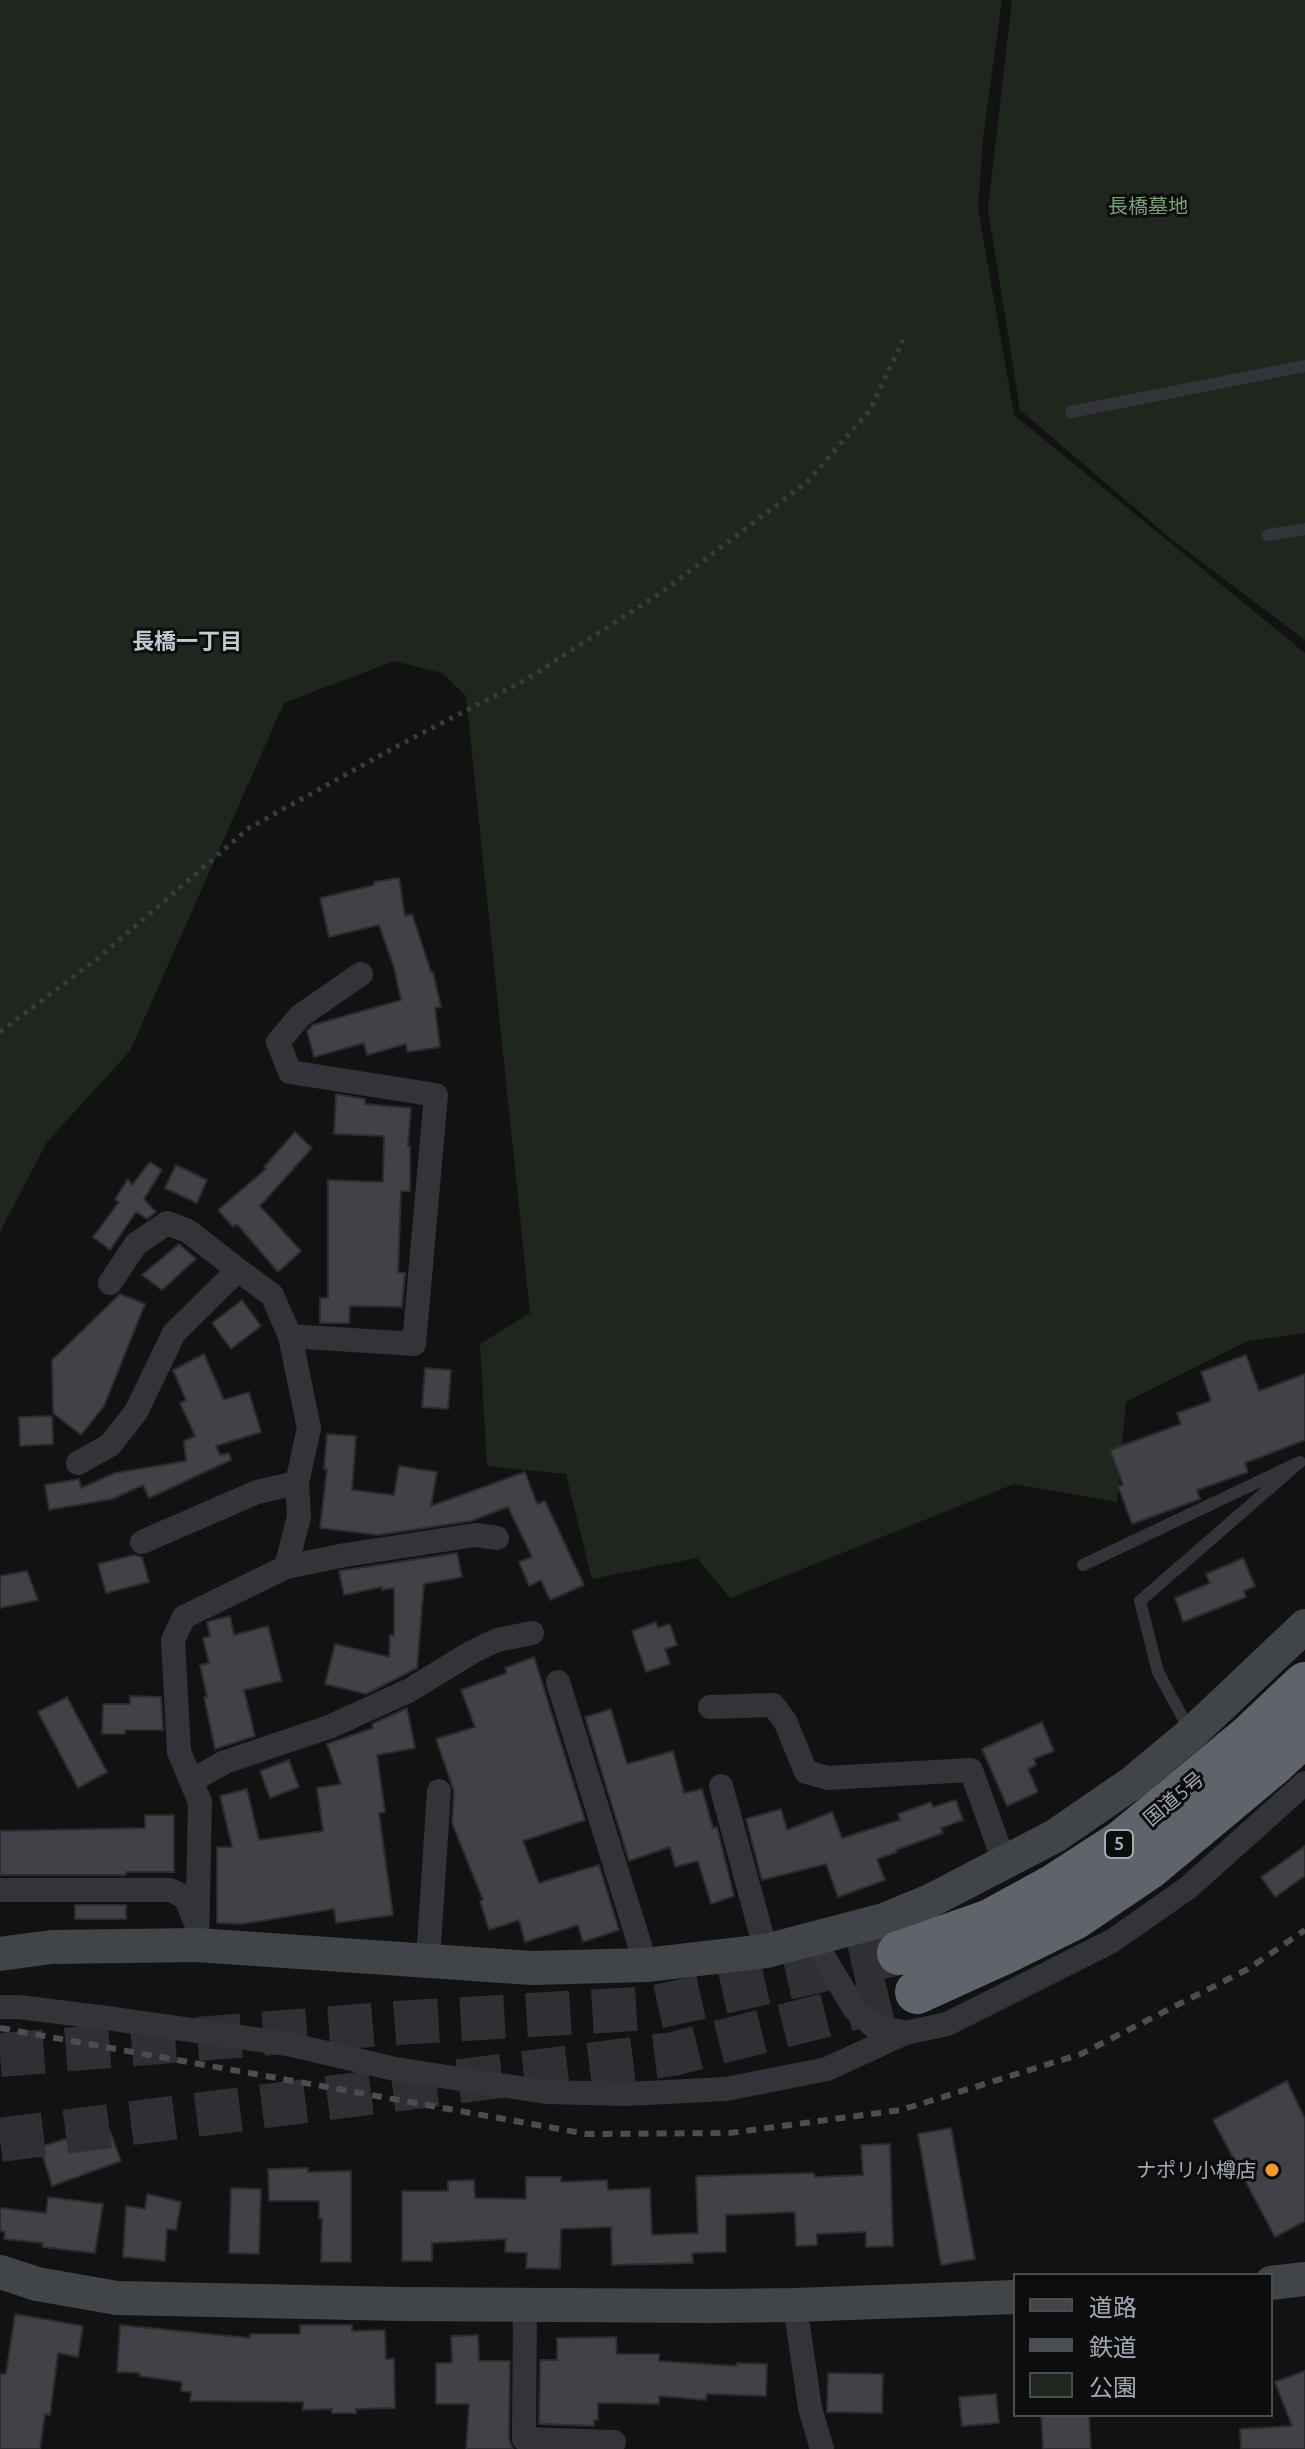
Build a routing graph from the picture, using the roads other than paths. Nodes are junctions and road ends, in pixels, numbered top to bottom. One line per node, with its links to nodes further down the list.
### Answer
1 (1305, 366): 2 (lane)
2 (1071, 412)
3 (1305, 529): 4 (lane)
4 (1268, 535)
5 (361, 974): 8 (street)
6 (238, 1270): 7 (street); 8 (street); 9 (street)
7 (110, 1283)
8 (290, 1336): 10 (street)
9 (78, 1463)
10 (297, 1483): 12 (street); 14 (street)
11 (497, 1538): 14 (street)
12 (142, 1542)
13 (1083, 1565): 20 (lane)
14 (286, 1567): 22 (street)
15 (1305, 1626): 20 (street)
16 (532, 1633): 22 (street)
17 (558, 1682): 34 (street)
18 (1305, 1684): 31 (highway, 国道5号 / 5)
19 (710, 1707): 26 (street)
20 (1192, 1733): 26 (street)
21 (1305, 1734): 35 (highway, 国道5号 / 5)
22 (191, 1781): 28 (street)
23 (1305, 1783): 37 (street)
24 (721, 1786): 30 (street)
25 (439, 1791): 33 (street)
26 (1005, 1864): 29 (street)
27 (0, 1890): 28 (street)
28 (198, 1937): 32 (street); 33 (street)
29 (813, 1939): 30 (street); 37 (street)
30 (766, 1951): 34 (street)
31 (899, 1953)
32 (0, 1954)
33 (428, 1960): 34 (street)
34 (646, 1965)
35 (917, 1992)
36 (0, 2007): 37 (street)
37 (905, 2033)
38 (0, 2272): 42 (street)
39 (1305, 2279): 40 (street)
40 (1273, 2283)
41 (1013, 2297): 43 (street)
42 (525, 2305): 43 (street); 44 (street)
43 (795, 2305): 45 (street)
44 (614, 2442)
45 (822, 2449)

